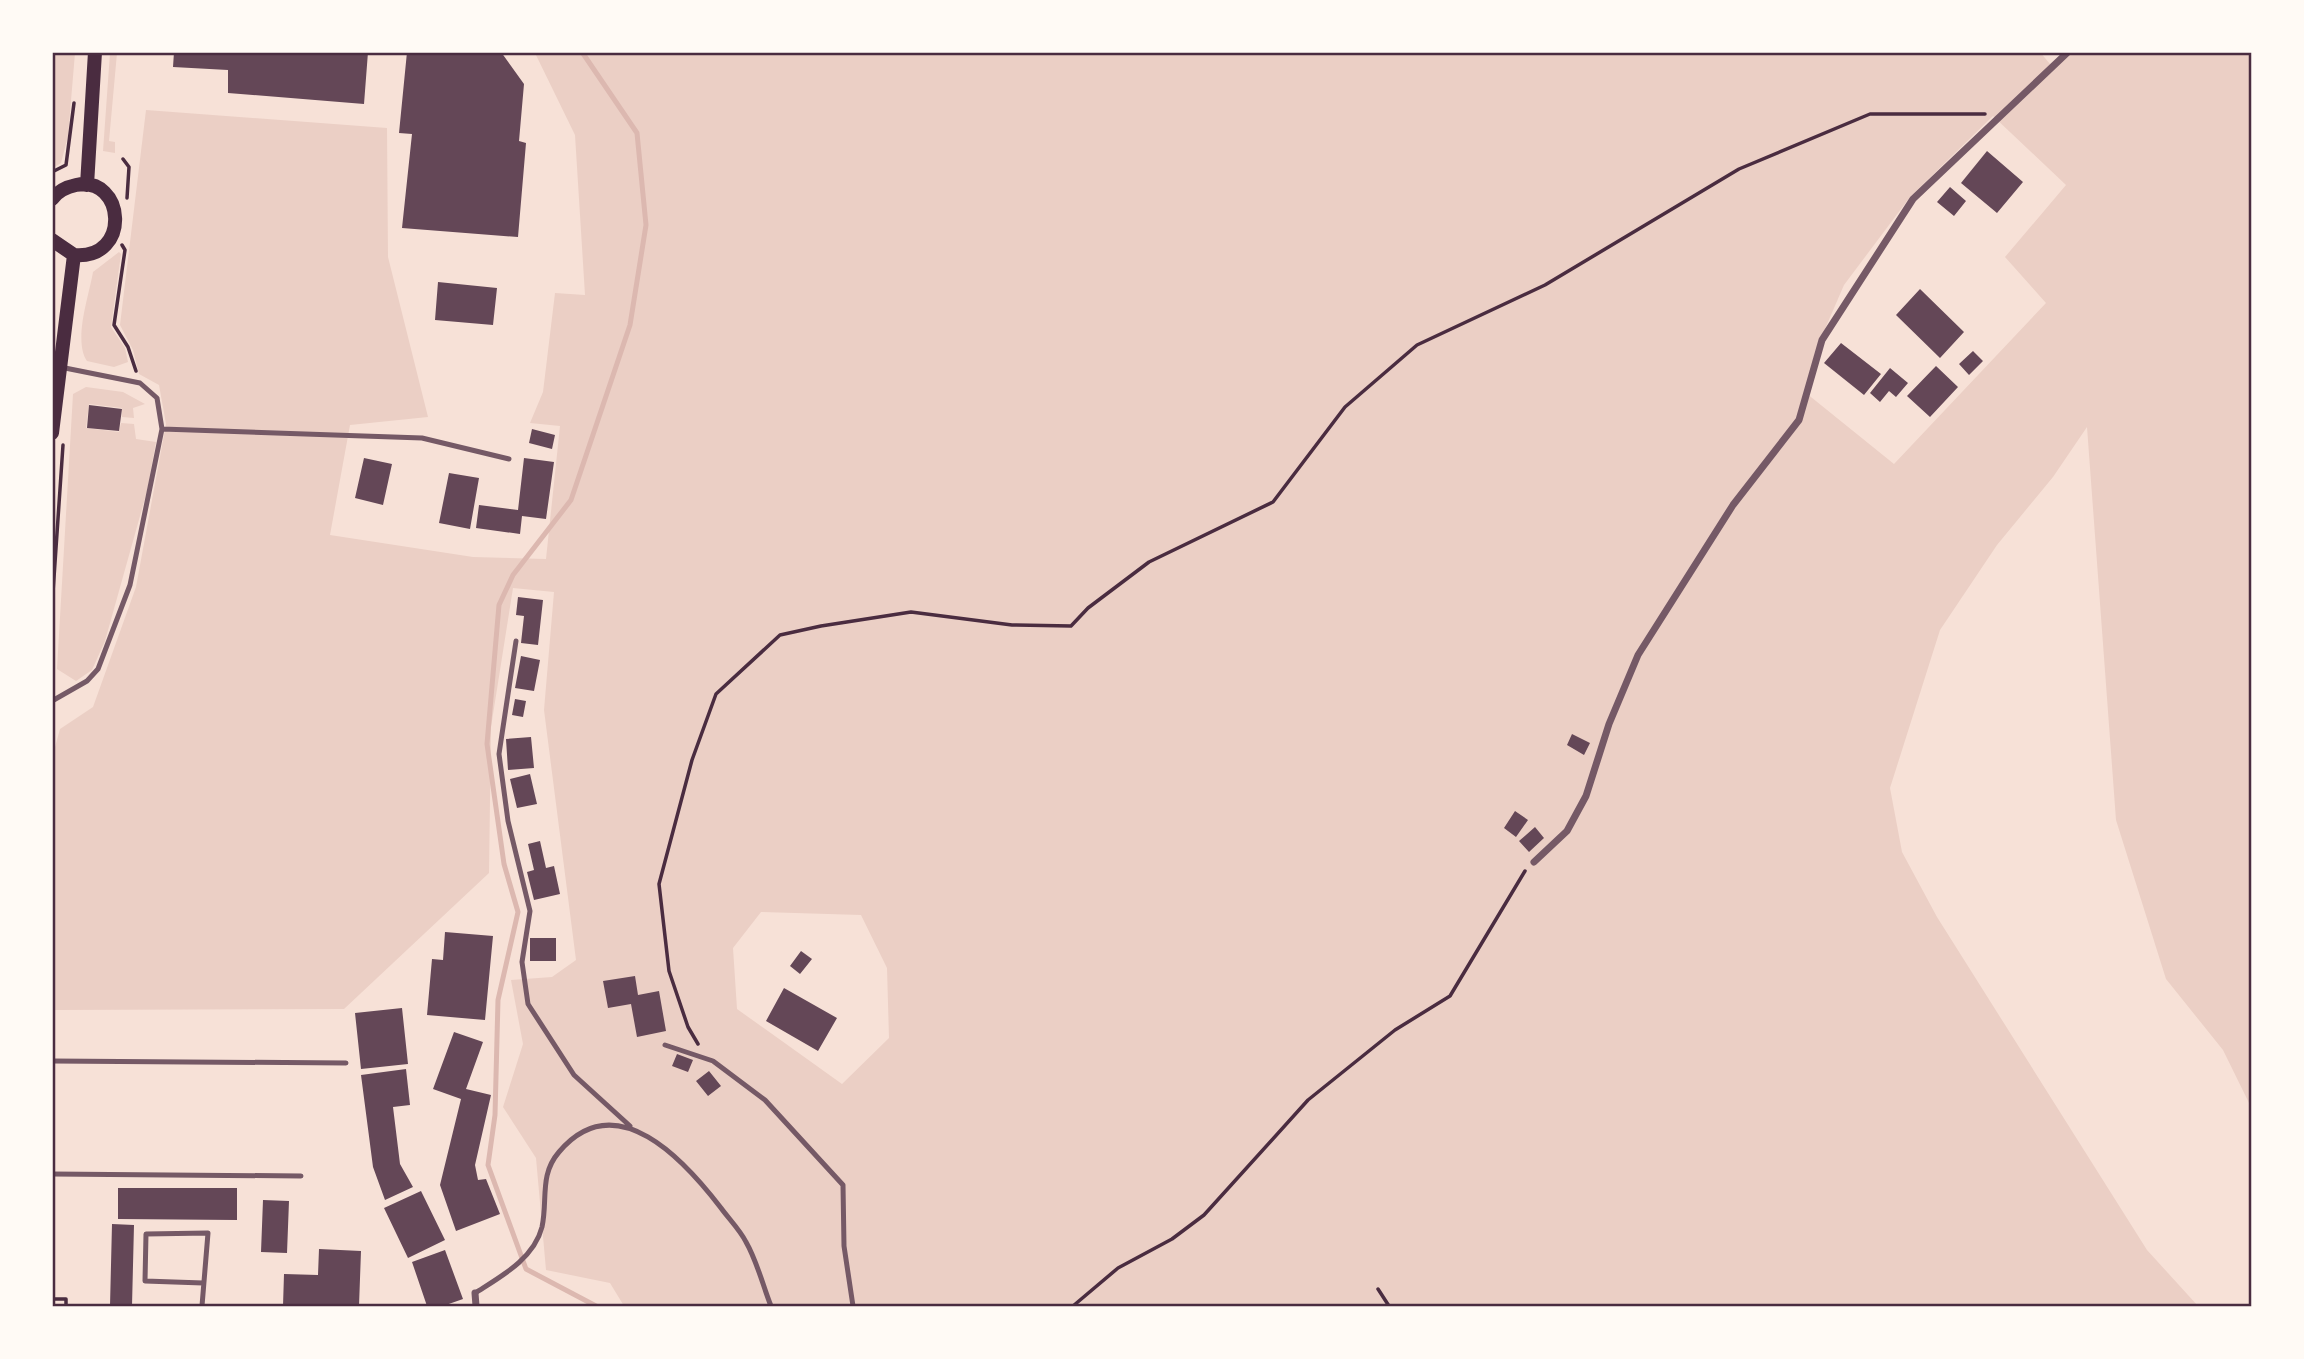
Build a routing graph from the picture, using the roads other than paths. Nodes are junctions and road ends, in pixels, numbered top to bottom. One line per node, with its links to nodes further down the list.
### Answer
1 (95, 52): 3 (main road)
2 (2068, 52): 13 (street)
3 (86, 185): 4 (main road); 6 (main road)
4 (52, 199)
5 (52, 240): 6 (main road)
6 (74, 255): 7 (main road)
7 (60, 367): 8 (lane); 9 (main road)
8 (162, 429): 10 (lane); 12 (lane)
9 (58, 433)
10 (509, 459)
11 (516, 641): 17 (lane)
12 (52, 701)
13 (1534, 862)
14 (665, 1045): 25 (lane)
15 (52, 1061): 16 (lane)
16 (346, 1063)
17 (630, 1126): 21 (lane); 24 (lane)
18 (52, 1174): 19 (lane)
19 (301, 1176)
20 (204, 1283): 20 (lane); 22 (lane)
21 (475, 1293): 23 (street)
22 (202, 1307)
23 (476, 1307)
24 (771, 1307)
25 (853, 1307)

